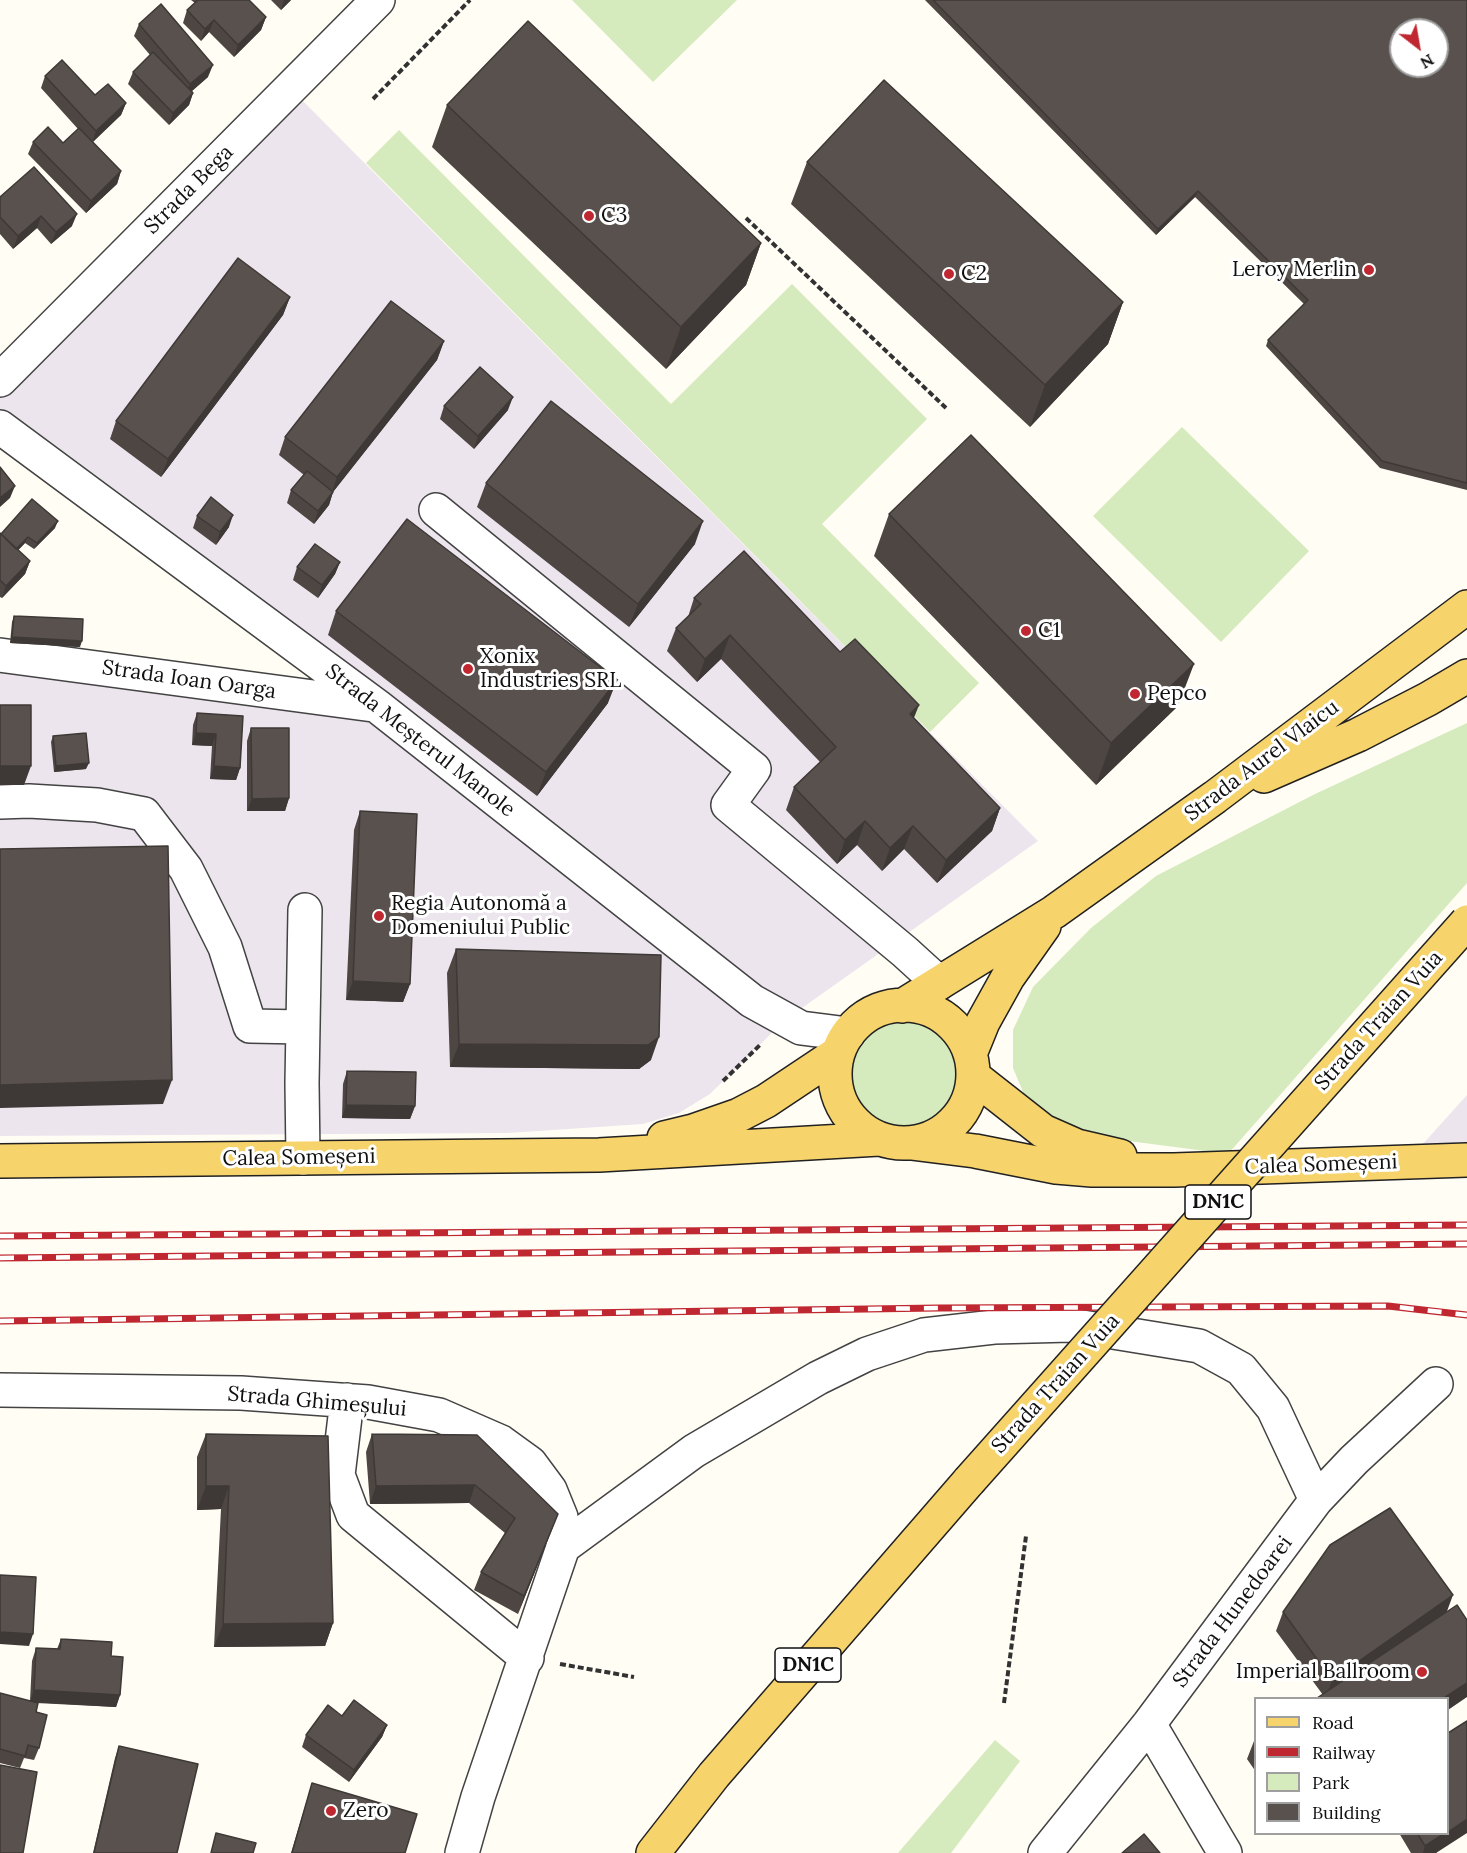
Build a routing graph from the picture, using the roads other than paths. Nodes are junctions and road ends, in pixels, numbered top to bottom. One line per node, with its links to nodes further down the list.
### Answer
1 (378, 0): 2 (street, Strada Bega)
2 (0, 380)
3 (0, 427): 8 (street, Strada Meșterul Manole)
4 (436, 510): 14 (street)
5 (1467, 607): 9 (main road, Strada Aurel Vlaicu)
6 (0, 654): 8 (street, Strada Ioan Oarga)
7 (1467, 676): 9 (main road)
8 (377, 706): 17 (street, Strada Meșterul Manole)
9 (1215, 797): 12 (main road, Strada Aurel Vlaicu)
10 (0, 802): 16 (street)
11 (305, 910): 16 (street)
12 (1054, 912): 14 (main road, Strada Aurel Vlaicu); 18 (main road, Strada Aurel Vlaicu)
13 (1467, 922): 33 (main road, Strada Traian Vuia / DN1C, bridge)
14 (939, 983): 15 (main road, Strada Aurel Vlaicu)
15 (902, 1006): 17 (main road); 18 (main road)
16 (303, 1027): 21 (street)
17 (843, 1044): 19 (main road); 20 (main road, Calea Someșeni)
18 (972, 1065): 19 (main road); 24 (main road, Calea Someșeni)
19 (895, 1141): 20 (main road, Calea Someșeni); 24 (main road, Calea Someșeni)
20 (599, 1155): 21 (main road, Calea Someșeni)
21 (303, 1158): 23 (main road, Calea Someșeni)
22 (1467, 1160): 24 (main road, Calea Someșeni)
23 (0, 1161)
24 (1174, 1170)
25 (1436, 1384): 28 (street, Strada Hunedoarei)
26 (0, 1390): 27 (street, Strada Ghimeșului)
27 (347, 1400): 29 (street, Strada Ghimeșului); 30 (street)
28 (1316, 1500): 29 (street); 31 (street, Strada Hunedoarei)
29 (563, 1547): 30 (street, Strada Ghimeșului)
30 (527, 1658): 32 (street, Strada Ghimeșului)
31 (1149, 1724): 34 (street, Strada Hunedoarei); 35 (street)
32 (462, 1853)
33 (653, 1853)
34 (1045, 1853)
35 (1225, 1853)

